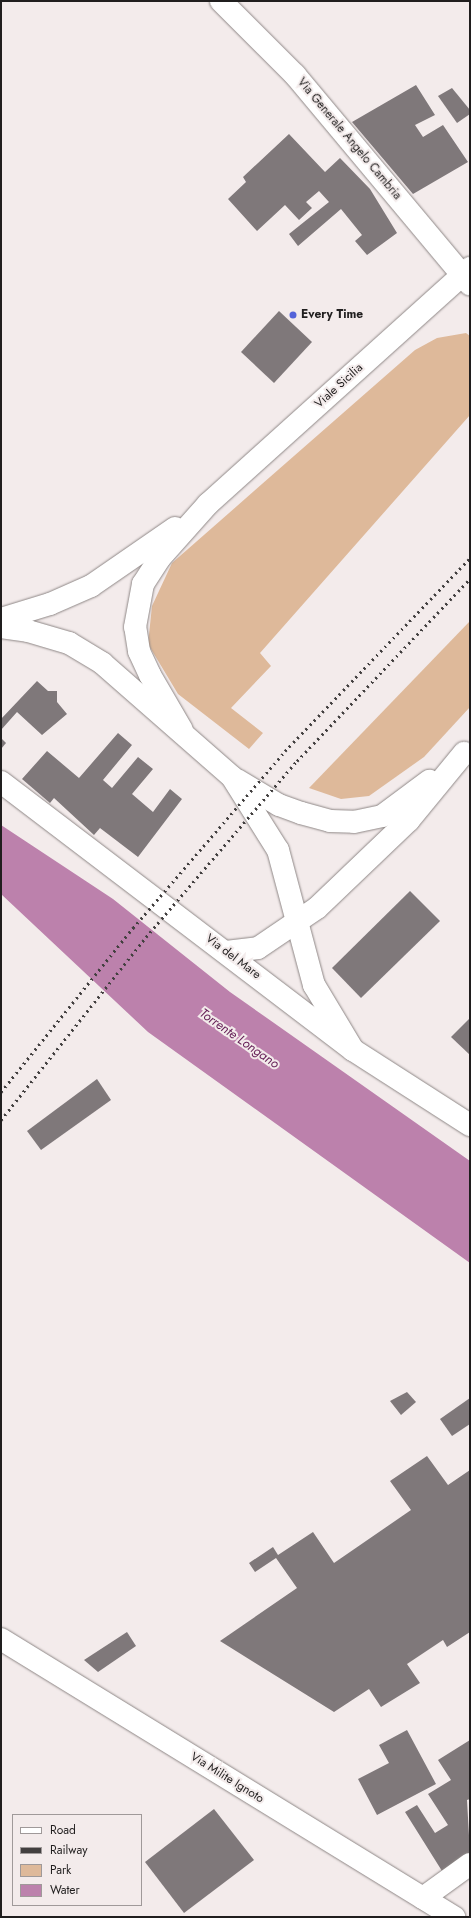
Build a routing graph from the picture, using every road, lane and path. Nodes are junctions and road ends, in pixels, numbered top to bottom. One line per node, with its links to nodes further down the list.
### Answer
1 (221, 1): 2 (street, Via Generale Angelo Cambria)
2 (467, 276): 3 (street, Viale Sicilia)
3 (208, 504): 4 (street); 6 (street)
4 (1, 619)
5 (1, 627): 6 (street)
6 (182, 730): 8 (street)
7 (467, 750): 8 (street); 10 (street)
8 (232, 777): 10 (street)
9 (1, 782): 11 (street, Via del Mare)
10 (298, 924): 11 (street); 12 (street)
11 (226, 952): 12 (street, Via del Mare)
12 (353, 1050): 13 (street, Via del Mare)
13 (470, 1125)
14 (1, 1639): 16 (street, Via Milite Ignoto)
15 (470, 1864): 16 (street)
16 (423, 1898): 17 (street, Via Milite Ignoto)
17 (454, 1917)

